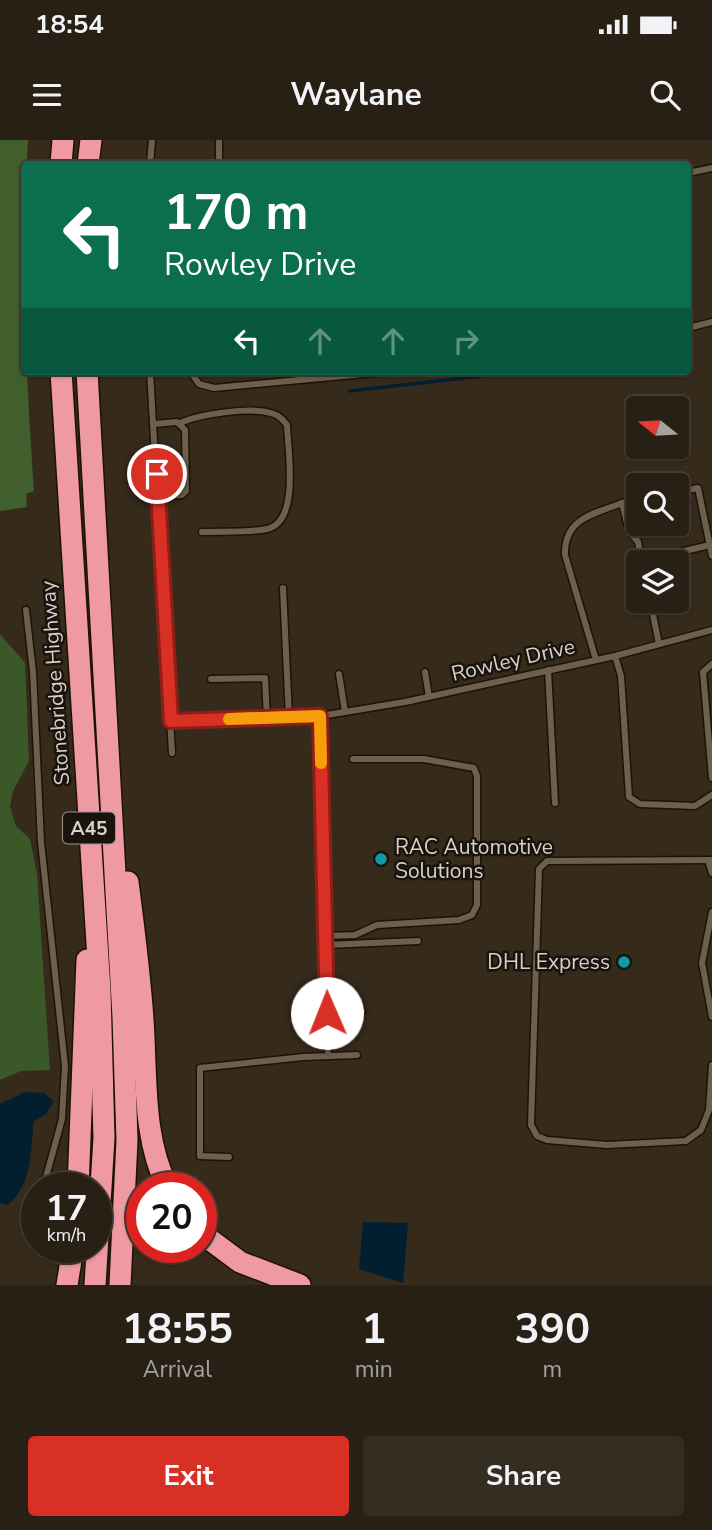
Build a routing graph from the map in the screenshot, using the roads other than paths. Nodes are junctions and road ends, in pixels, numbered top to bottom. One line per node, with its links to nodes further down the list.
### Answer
1 (64, 140): 5 (highway)
2 (91, 140): 6 (highway)
3 (152, 140): 7 (lane)
4 (219, 140): 8 (lane)
5 (61, 161)
6 (88, 161)
7 (150, 161)
8 (219, 161)
9 (712, 168): 10 (lane)
10 (691, 172)
11 (712, 322): 12 (lane)
12 (691, 327)
13 (61, 375): 57 (highway, Stonebridge Highway / A45)
14 (87, 375): 53 (highway, A45)
15 (150, 375): 19 (lane)
16 (193, 375): 17 (lane)
17 (353, 375)
18 (180, 423): 19 (lane); 23 (lane); 26 (lane)
19 (154, 424): 20 (lane)
20 (155, 450): 21 (lane); 23 (lane)
21 (142, 453)
22 (689, 490): 27 (lane)
23 (158, 497): 48 (lane)
24 (626, 502): 25 (lane)
25 (622, 503): 28 (lane); 37 (lane)
26 (202, 532)
27 (710, 545): 29 (lane); 30 (lane)
28 (640, 550)
29 (689, 550)
30 (712, 556)
31 (283, 588): 47 (lane)
32 (26, 610): 69 (lane)
33 (653, 613): 35 (lane)
34 (712, 630): 35 (lane, Rowley Drive)
35 (659, 644): 36 (lane, Rowley Drive)
36 (615, 656): 37 (lane, Rowley Drive); 52 (lane)
37 (596, 660): 39 (lane, Rowley Drive)
38 (712, 664): 51 (lane)
39 (548, 670): 43 (lane, Rowley Drive); 54 (lane)
40 (425, 672): 43 (lane)
41 (339, 674): 44 (lane)
42 (211, 679): 46 (lane)
43 (429, 697): 44 (lane, Rowley Drive)
44 (345, 712): 45 (lane, Rowley Drive)
45 (320, 716): 47 (lane, Rowley Drive); 59 (lane)
46 (267, 718): 47 (lane, Rowley Drive); 48 (lane, Rowley Drive)
47 (289, 718)
48 (171, 721): 49 (lane)
49 (172, 753)
50 (353, 759): 59 (lane)
51 (712, 778)
52 (712, 795)
53 (110, 798): 71 (highway); 76 (highway, A45)
54 (555, 803)
55 (710, 860): 56 (lane); 67 (lane)
56 (712, 873)
57 (93, 889): 70 (highway); 75 (highway, Stonebridge Highway / A45)
58 (712, 912): 64 (lane)
59 (326, 936): 61 (lane)
60 (418, 941): 61 (lane)
61 (326, 945): 63 (lane)
62 (362, 1011): 63 (lane)
63 (327, 1013): 66 (lane)
64 (712, 1017)
65 (357, 1055): 66 (lane)
66 (328, 1056): 68 (lane)
67 (712, 1065)
68 (229, 1157)
69 (47, 1172)
70 (79, 1172)
71 (161, 1172)
72 (217, 1245): 77 (highway)
73 (71, 1263): 74 (highway)
74 (67, 1285)
75 (95, 1285)
76 (120, 1285)
77 (300, 1285)

